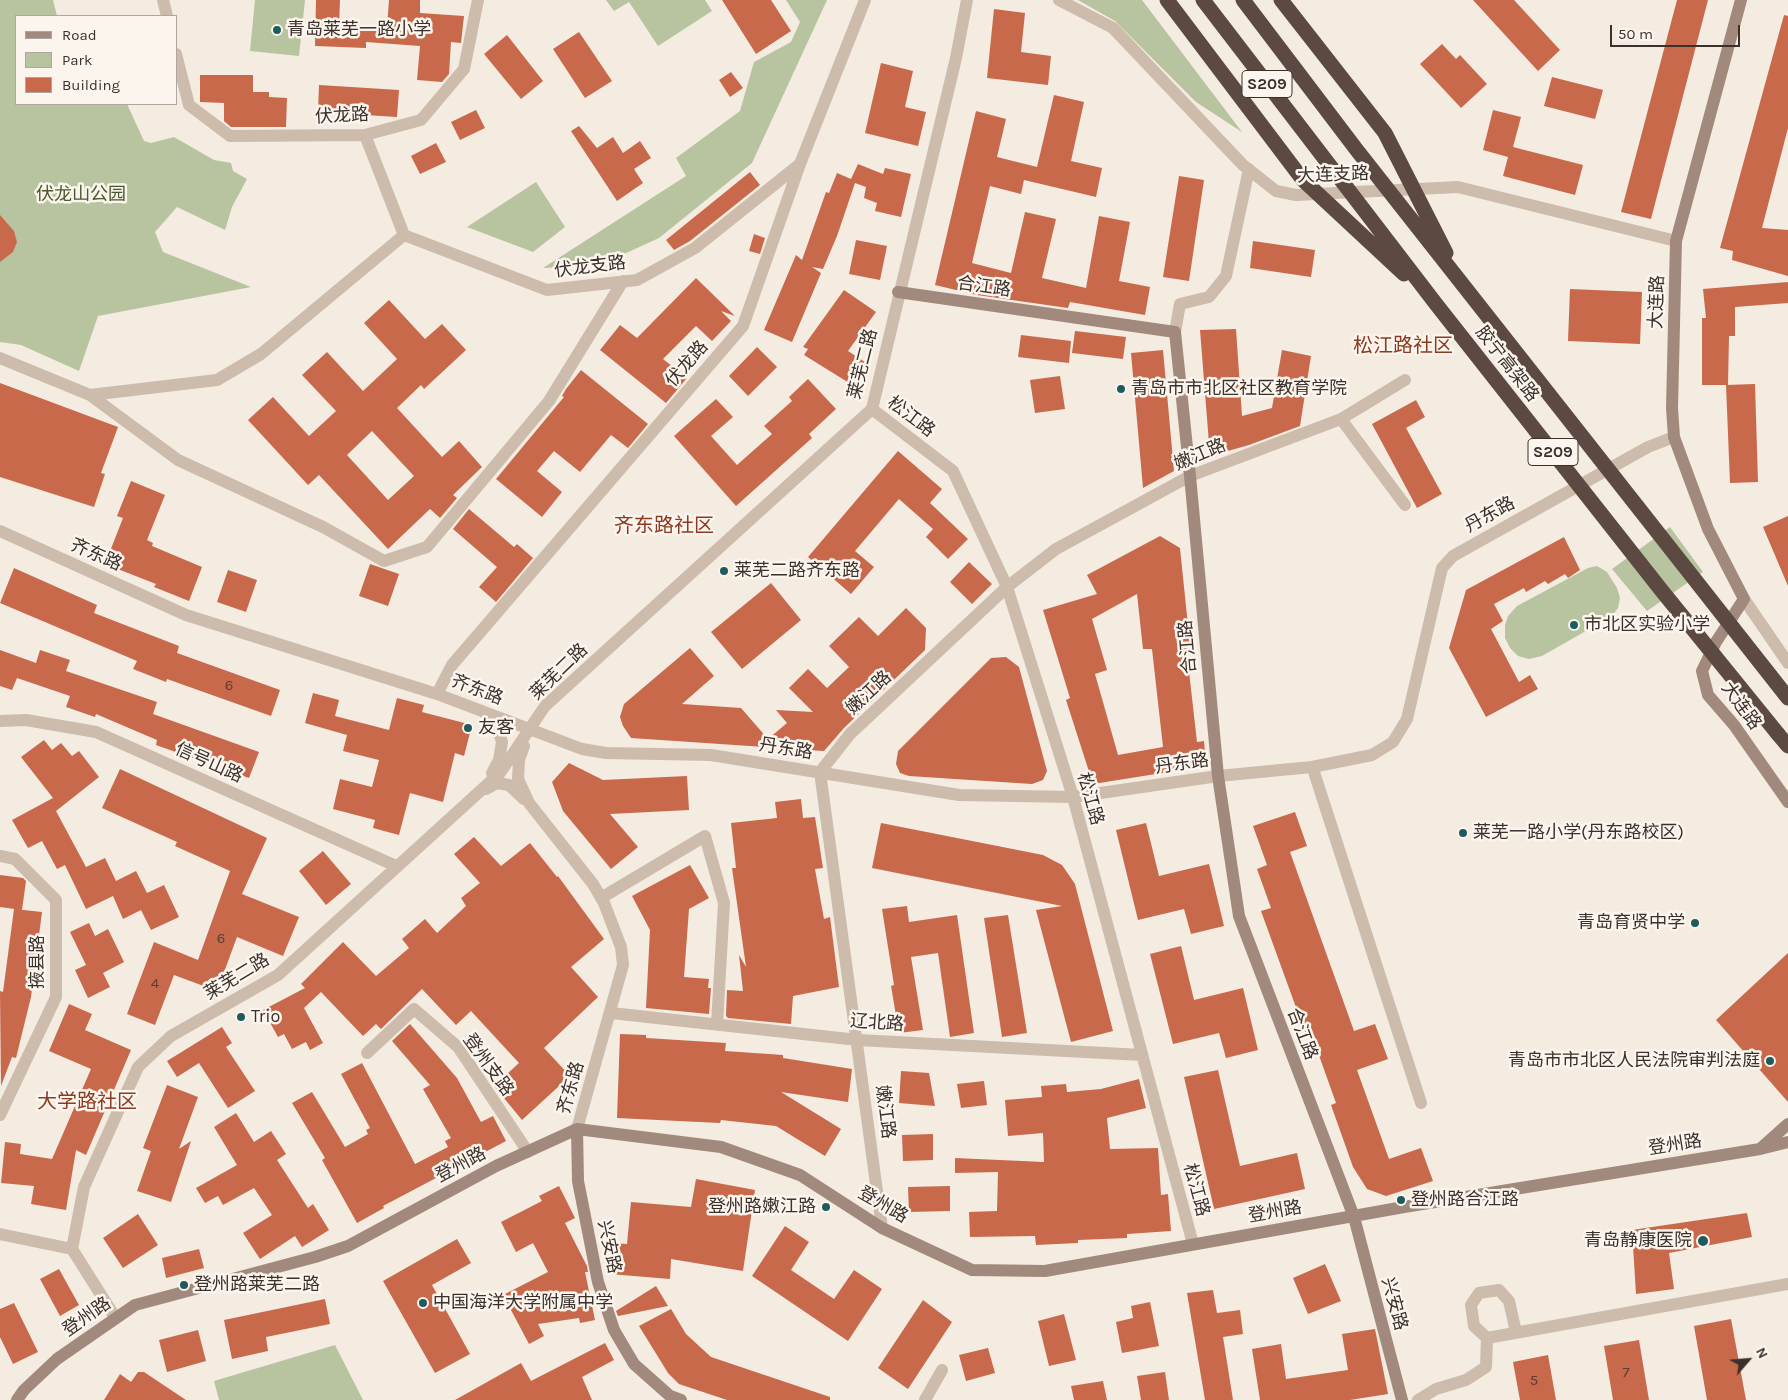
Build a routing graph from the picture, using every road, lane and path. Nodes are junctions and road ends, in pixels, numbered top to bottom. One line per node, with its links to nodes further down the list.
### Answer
1 (163, 0): 11 (street)
2 (478, 0): 13 (street, 伏龙路)
3 (866, 0): 14 (street, 伏龙路)
4 (966, 0): 20 (street, 莱芜二路)
5 (1059, 0): 15 (street, 大连支路)
6 (1167, 0): 21 (highway, bridge)
7 (1203, 0): 21 (highway, 胶宁高架路 / S209, bridge)
8 (1243, 0): 19 (highway, 胶宁高架路 / S209, bridge)
9 (1281, 0): 19 (highway, bridge)
10 (1741, 0): 17 (street, 大连路)
11 (167, 15)
12 (178, 62): 13 (street, 伏龙路)
13 (365, 135): 16 (street)
14 (800, 164): 18 (street, 伏龙支路); 35 (street, 伏龙路)
15 (1249, 169): 17 (street, 大连支路); 22 (street)
16 (404, 235): 18 (street, 伏龙支路); 25 (street)
17 (1676, 241): 28 (street, 大连路)
18 (623, 281): 25 (street)
19 (1461, 284): 36 (highway, 胶宁高架路 / S209, bridge)
20 (898, 292): 22 (street, 合江路); 26 (street, 莱芜二路)
21 (1436, 304): 40 (highway, 胶宁高架路 / S209, bridge)
22 (1175, 332): 29 (street, 合江路)
23 (0, 358): 25 (street)
24 (1405, 380): 27 (street, 嫩江路)
25 (90, 395)
26 (872, 409): 32 (street, 松江路); 39 (street, 莱芜二路)
27 (1342, 419): 29 (street, 嫩江路); 30 (street)
28 (1674, 437): 33 (street, 大连路); 43 (street, 丹东路)
29 (1190, 476): 32 (street, 嫩江路); 43 (street, 合江路)
30 (1405, 506)
31 (0, 531): 35 (street, 齐东路)
32 (1007, 587): 41 (street, 嫩江路); 45 (street, 松江路)
33 (1744, 599): 34 (street, 大连路); 46 (street, 大连路)
34 (1788, 663)
35 (437, 694): 37 (street, 齐东路)
36 (1788, 698)
37 (487, 713): 39 (street, 齐东路); 44 (street)
38 (0, 721): 49 (street, 信号山路)
39 (530, 729): 41 (street, 丹东路); 44 (street, 莱芜二路); 47 (street, 齐东路)
40 (1788, 746)
41 (820, 772): 45 (street, 丹东路); 53 (street, 嫩江路)
42 (1314, 772): 56 (street)
43 (1218, 776): 45 (street, 丹东路); 63 (street, 合江路)
44 (479, 792): 47 (street); 49 (street, 莱芜二路)
45 (1072, 797): 55 (street, 松江路)
46 (1788, 802)
47 (529, 803): 50 (street, 齐东路)
48 (0, 856): 57 (street, 掖县路)
49 (396, 866): 67 (street, 莱芜二路)
50 (601, 898): 51 (street, 齐东路); 52 (street)
51 (611, 1013): 52 (street, 辽北路); 59 (street, 齐东路)
52 (717, 1024): 53 (street, 辽北路)
53 (858, 1040): 55 (street, 辽北路); 64 (street, 嫩江路)
54 (367, 1053): 62 (street, 登州支路)
55 (1142, 1055): 66 (street, 松江路)
56 (1421, 1103)
57 (0, 1115)
58 (1788, 1124): 61 (street)
59 (577, 1130): 62 (street, 登州路); 64 (street, 登州路); 73 (street, 兴安路)
60 (1788, 1142): 61 (street, 登州路)
61 (1760, 1149): 63 (street, 登州路)
62 (528, 1152): 69 (street, 登州路)
63 (1354, 1217): 66 (street, 登州路); 76 (street, 兴安路)
64 (882, 1228): 66 (street, 登州路)
65 (0, 1234): 67 (street)
66 (1193, 1244)
67 (72, 1249): 69 (street)
68 (1788, 1284): 70 (street)
69 (115, 1317): 74 (street, 登州路)
70 (1516, 1332): 71 (street); 71 (street)
71 (1487, 1338): 77 (street)
72 (942, 1370): 75 (street)
73 (673, 1399)
74 (17, 1400)
75 (925, 1400)
76 (1402, 1400)
77 (1418, 1400)

